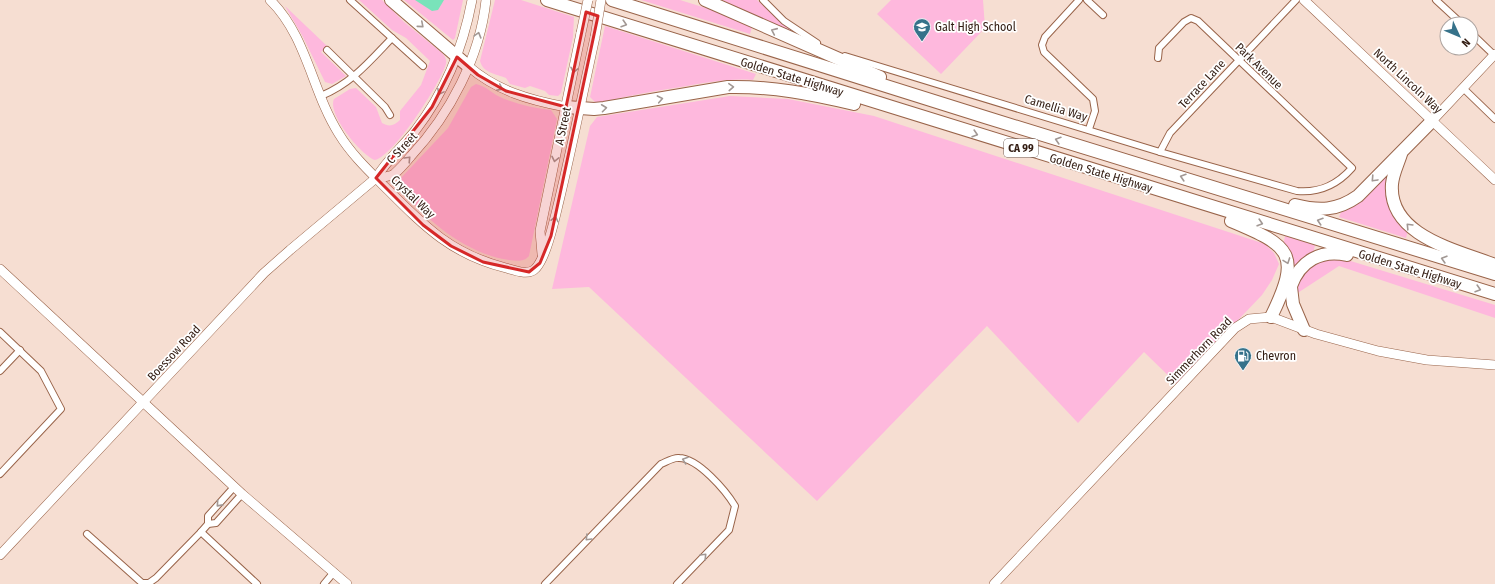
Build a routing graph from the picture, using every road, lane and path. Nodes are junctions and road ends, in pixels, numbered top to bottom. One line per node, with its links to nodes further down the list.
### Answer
1 (270, 0): 30 (street, Crystal Way)
2 (350, 0): 19 (street)
3 (391, 0): 23 (highway, one-way to 23)
4 (472, 0): 23 (street, C Street)
5 (547, 0): 37 (highway, Golden State Highway / CA 99, one-way to 37)
6 (588, 0): 32 (street, A Street, one-way to 32, bridge)
7 (601, 0): 33 (street, A Street, bridge)
8 (612, 0): 31 (highway, Golden State Highway / CA 99)
9 (705, 0): 31 (highway, one-way to 9)
10 (763, 0): 38 (street, Camellia Way)
11 (1079, 0): 38 (street)
12 (1088, 0): 17 (street)
13 (1296, 0): 25 (street, Terrace Lane)
14 (1304, 0): 36 (street, North Lincoln Way)
15 (1436, 0): 18 (street)
16 (486, 2): 27 (street, C Street, one-way to 16)
17 (1103, 15)
18 (1453, 16)
19 (392, 38): 26 (street); 28 (street)
20 (1479, 40): 22 (street)
21 (327, 50): 28 (street)
22 (1495, 55): 29 (street)
23 (457, 57): 27 (highway); 42 (street, C Street, one-way to 42)
24 (1158, 58): 25 (street, Park Avenue)
25 (1238, 61): 39 (street, Terrace Lane); 41 (street, Park Avenue)
26 (423, 66)
27 (468, 66): 32 (street, one-way to 32); 42 (street, C Street, one-way to 27)
28 (354, 78): 30 (street); 34 (street)
29 (1463, 88): 35 (street); 36 (street)
30 (321, 96): 42 (street, Crystal Way)
31 (938, 103): 44 (highway, Golden State Highway / CA 99, one-way to 31)
32 (566, 107): 33 (highway); 46 (street, A Street, one-way to 46)
33 (579, 109): 37 (highway, one-way to 37); 46 (street, A Street, one-way to 33)
34 (390, 115)
35 (1495, 118)
36 (1432, 120): 40 (highway); 43 (street, North Lincoln Way)
37 (950, 126): 45 (highway, Golden State Highway / CA 99, one-way to 45)
38 (1089, 129): 39 (street, Camellia Way)
39 (1160, 152): 41 (street, Camellia Way)
40 (1402, 152): 44 (highway, one-way to 44); 47 (highway, one-way to 40)
41 (1352, 168)
42 (376, 178): 50 (street, Crystal Way); 60 (street, Boessow Road)
43 (1495, 180)
44 (1209, 186): 51 (highway, Golden State Highway / CA 99, one-way to 44)
45 (1171, 195): 48 (highway, Golden State Highway / CA 99, one-way to 48); 54 (highway, one-way to 54)
46 (542, 256): 50 (street, A Street)
47 (1495, 265)
48 (1400, 266): 52 (highway); 53 (highway, Golden State Highway / CA 99, one-way to 53)
49 (0, 269): 60 (street)
50 (536, 269)
51 (1495, 274)
52 (1291, 287): 54 (highway); 55 (highway)
53 (1495, 294)
54 (1275, 318): 55 (street, Simmerhorn Road); 74 (street, Simmerhorn Road)
55 (1304, 330): 58 (street, Simmerhorn Road)
56 (0, 332): 57 (street)
57 (20, 350): 59 (street); 61 (street)
58 (1495, 366)
59 (0, 371)
60 (143, 403): 62 (street); 67 (street, Boessow Road)
61 (0, 474)
62 (234, 487): 63 (street); 64 (street, one-way to 64)
63 (242, 494): 64 (street); 68 (street)
64 (208, 524): 65 (street)
65 (201, 532): 66 (street); 70 (street)
66 (87, 534)
67 (0, 556)
68 (334, 572): 69 (street); 71 (street)
69 (344, 583)
70 (258, 584)
71 (324, 584)
72 (545, 584): 73 (street, one-way to 72)
73 (677, 584)
74 (994, 584)

